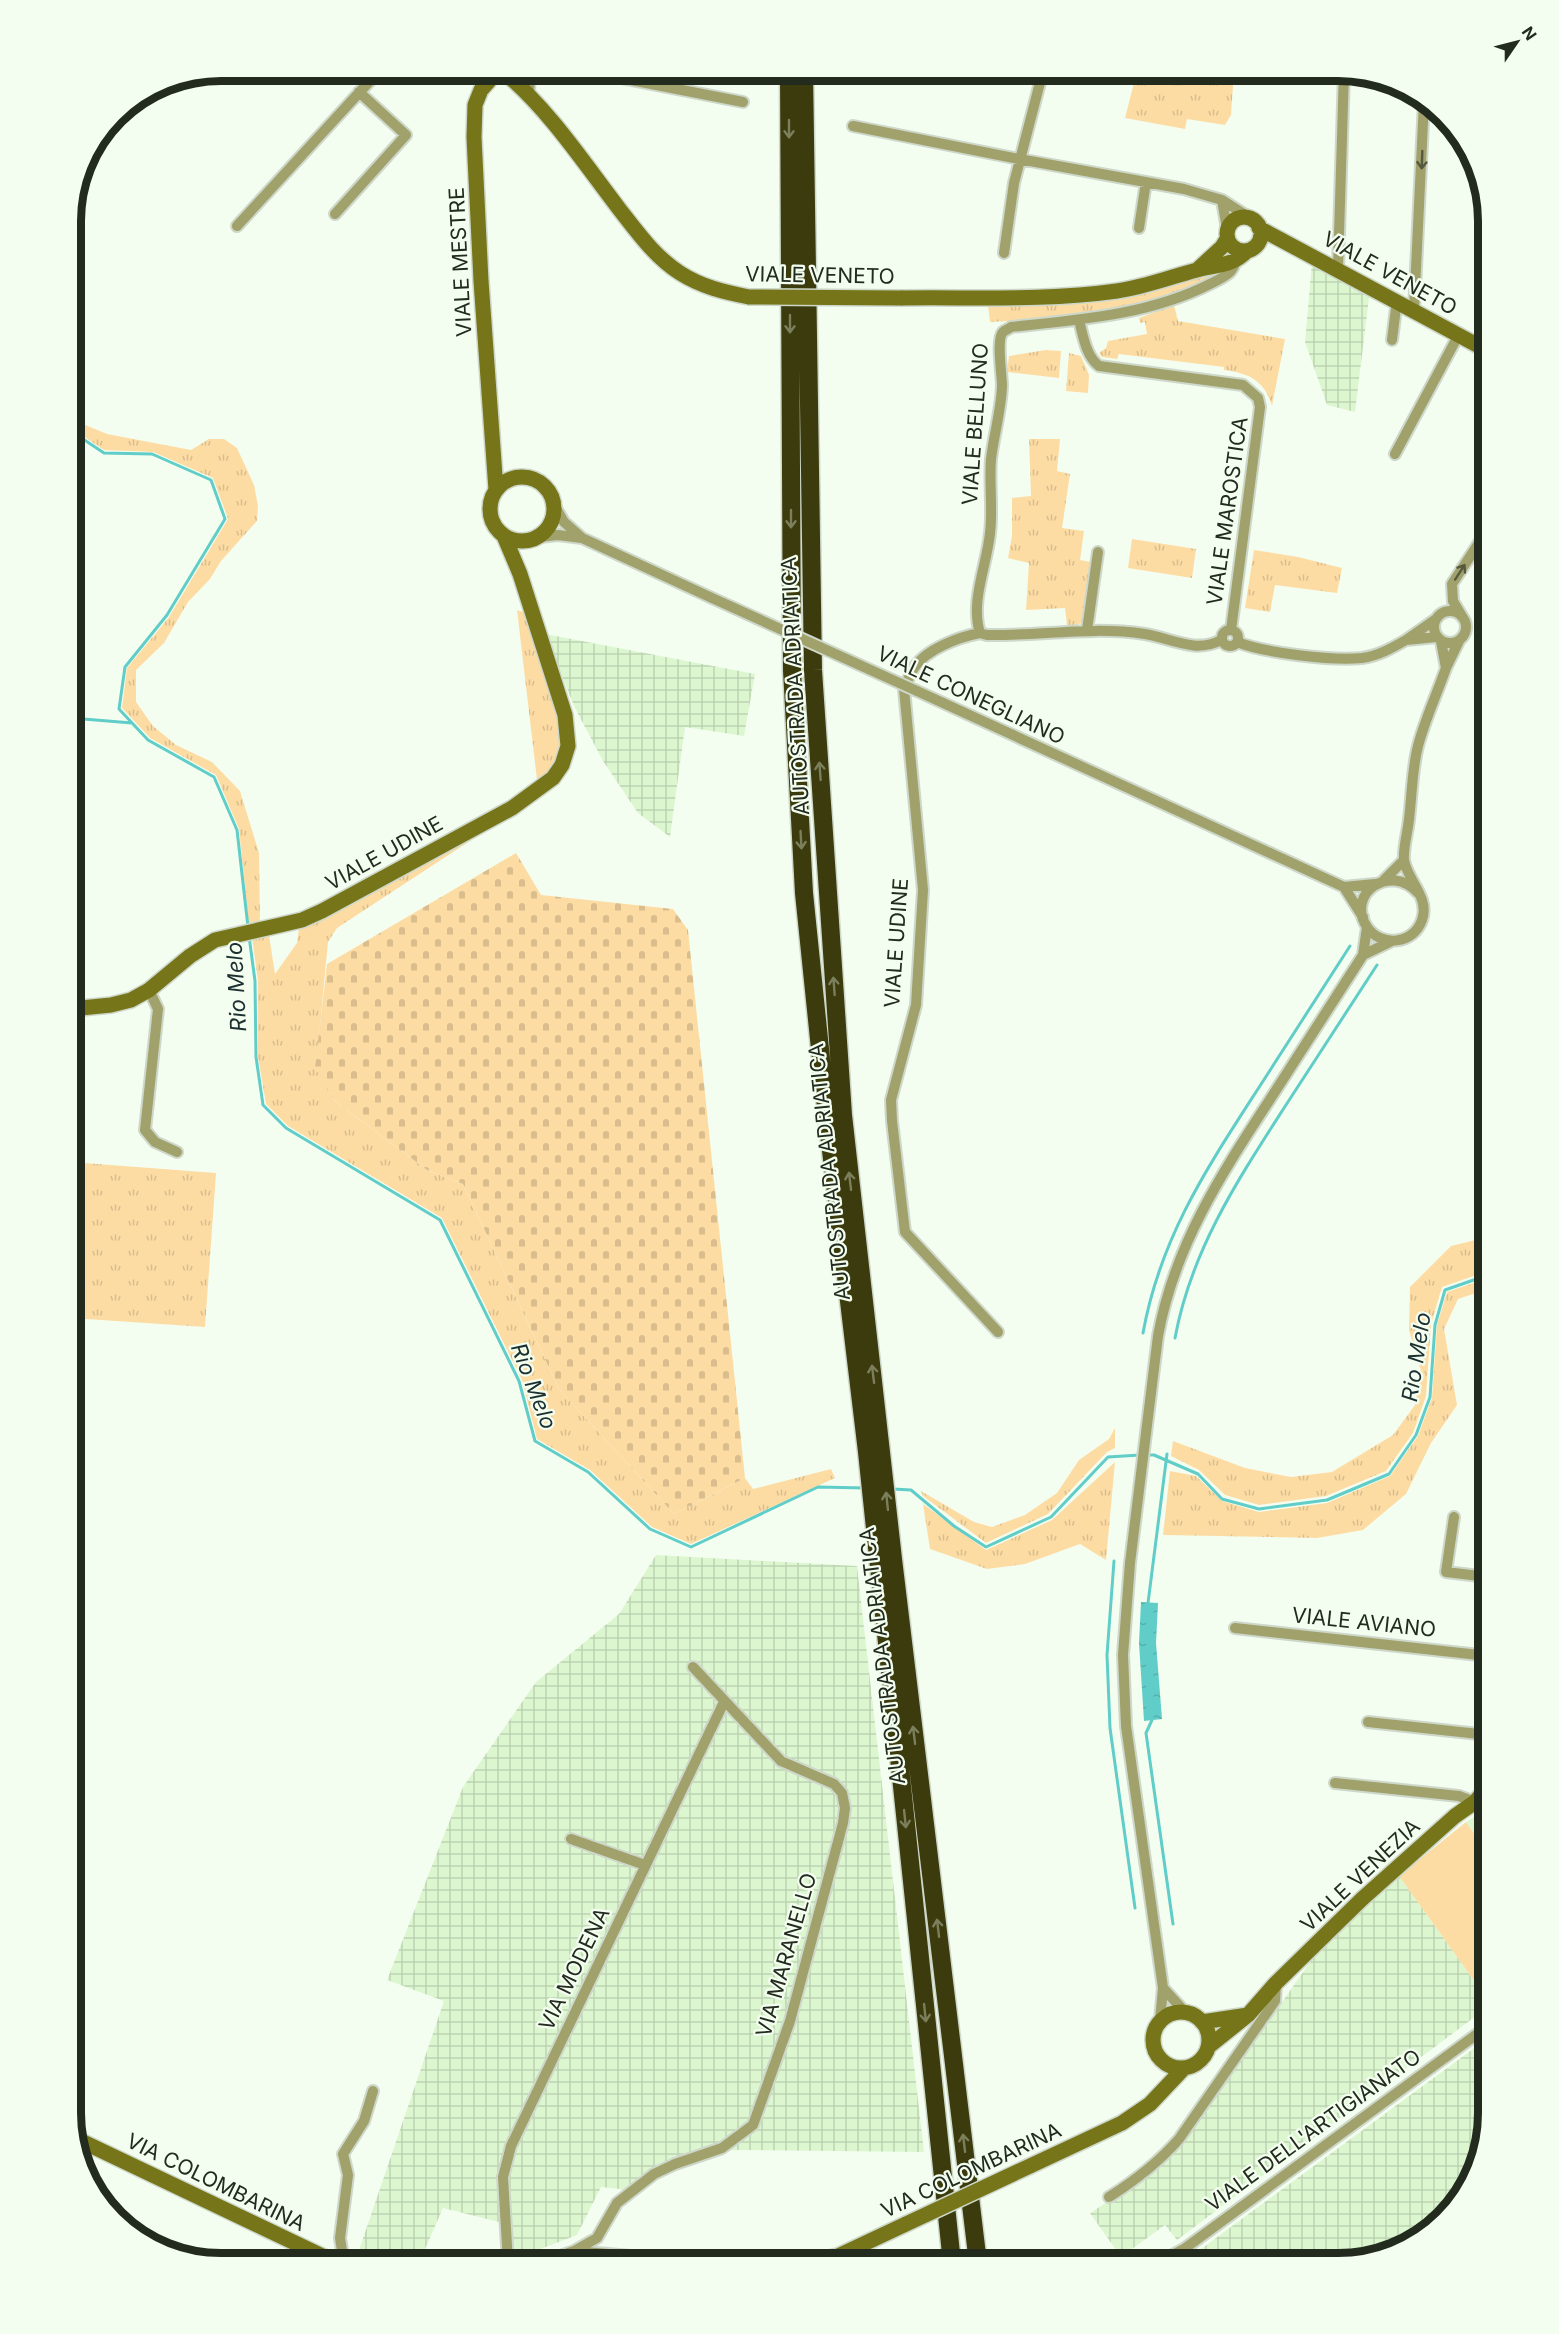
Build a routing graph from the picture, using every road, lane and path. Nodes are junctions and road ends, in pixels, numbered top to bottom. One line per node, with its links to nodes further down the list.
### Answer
1 (369, 81): 10 (street)
2 (484, 81): 35 (street, VIALE MESTRE)
3 (515, 81): 11 (street, VIALE VENETO)
4 (530, 81): 11 (street)
5 (636, 81): 12 (street)
6 (789, 81): 101 (highway, AUTOSTRADA ADRIATICA, one-way to 101)
7 (804, 81): 102 (highway, AUTOSTRADA ADRIATICA, one-way to 7)
8 (1040, 81): 15 (street)
9 (1344, 81): 26 (street)
10 (359, 92): 18 (street); 20 (street)
11 (529, 93): 27 (street, VIALE VENETO, bridge)
12 (743, 102)
13 (1424, 110): 30 (street, one-way to 30)
14 (853, 126): 15 (street, VIALE VENETO)
15 (1019, 159): 16 (street, VIALE VENETO); 24 (street)
16 (1146, 182): 17 (street, VIALE VENETO); 21 (street)
17 (1221, 200): 19 (street, VIALE VENETO); 22 (street)
18 (335, 214)
19 (1254, 223): 22 (street); 23 (street, VIALE VENETO); 25 (street)
20 (237, 226)
21 (1139, 228)
22 (1226, 239): 25 (street); 27 (street, VIALE VENETO); 28 (street)
23 (1303, 250): 25 (street, VIALE VENETO); 26 (street, VIALE VENETO)
24 (1004, 253)
25 (1245, 253): 28 (street, VIALE VENETO)
26 (1338, 268): 29 (street, VIALE VENETO)
27 (1197, 270): 28 (street, VIALE VENETO)
28 (1220, 272): 31 (street, VIALE BELLUNO)
29 (1396, 300): 30 (street, VIALE VENETO); 33 (street)
30 (1414, 310): 32 (street, VIALE VENETO)
31 (1080, 320): 49 (street, VIALE MAROSTICA); 50 (street, VIALE BELLUNO)
32 (1459, 334): 34 (street, VIALE VENETO); 36 (street)
33 (1392, 340)
34 (1478, 345)
35 (493, 445): 37 (street); 38 (street, VIALE MESTRE)
36 (1395, 454)
37 (518, 478): 38 (street); 39 (street)
38 (496, 490): 40 (street, VIALE MESTRE)
39 (554, 505): 41 (street, VIALE CONEGLIANO); 42 (street)
40 (504, 536): 42 (street); 45 (street, VIALE MESTRE)
41 (582, 538): 42 (street, VIALE CONEGLIANO); 60 (street, VIALE CONEGLIANO, bridge)
42 (533, 539): 45 (street)
43 (1478, 544): 47 (street, one-way to 43)
44 (1098, 552): 48 (street)
45 (520, 574): 57 (street, VIALE MESTRE)
46 (1436, 618): 47 (street); 51 (street); 53 (street)
47 (1463, 618): 54 (street)
48 (1087, 630): 50 (street); 52 (street)
49 (1231, 630): 52 (street); 55 (street)
50 (980, 633): 68 (street, VIALE UDINE)
51 (1438, 639): 53 (street); 54 (street); 56 (street)
52 (1221, 640): 55 (street)
53 (1406, 640): 55 (street)
54 (1459, 641): 56 (street)
55 (1237, 642)
56 (1446, 668): 58 (street)
57 (532, 795): 65 (street, VIALE UDINE)
58 (1404, 860): 59 (street); 61 (street)
59 (1380, 882): 60 (street); 61 (street); 62 (street)
60 (1344, 887): 62 (street)
61 (1418, 892): 63 (street)
62 (1365, 923): 63 (street); 64 (street)
63 (1392, 941): 64 (street)
64 (1364, 955): 83 (street)
65 (149, 990): 66 (street, VIALE UDINE); 67 (street)
66 (81, 1008)
67 (177, 1152)
68 (998, 1332)
69 (1454, 1517): 70 (street)
70 (1478, 1576)
71 (1235, 1628): 72 (street, VIALE AVIANO)
72 (1478, 1655)
73 (693, 1667): 74 (street, VIA MARANELLO)
74 (724, 1702): 81 (street, VIA MODENA); 99 (street, VIA MARANELLO)
75 (1368, 1722): 76 (street)
76 (1478, 1734)
77 (1335, 1783): 78 (street)
78 (1478, 1800)
79 (1478, 1803): 82 (street, VIALE VENEZIA)
80 (571, 1839): 81 (street)
81 (645, 1865): 98 (street, VIA MODENA)
82 (1276, 1983): 85 (street, VIALE VENEZIA); 95 (street)
83 (1162, 1989): 84 (street); 86 (street)
84 (1185, 2012): 86 (street); 87 (street)
85 (1248, 2014): 87 (street); 89 (street)
86 (1160, 2021): 90 (street)
87 (1202, 2022): 89 (street)
88 (1478, 2033): 103 (street, VIALE DELL'ARTIGIANATO)
89 (1208, 2047): 91 (street)
90 (1159, 2058): 91 (street); 93 (street)
91 (1184, 2068): 93 (street, VIA COLOMBARINA)
92 (373, 2091): 97 (street)
93 (1150, 2104): 100 (street, VIA COLOMBARINA, bridge)
94 (84, 2143): 96 (street, VIA COLOMBARINA)
95 (1109, 2197)
96 (315, 2253)
97 (342, 2253)
98 (507, 2253)
99 (581, 2253)
100 (844, 2253)
101 (950, 2253)
102 (978, 2253)
103 (1176, 2253)

